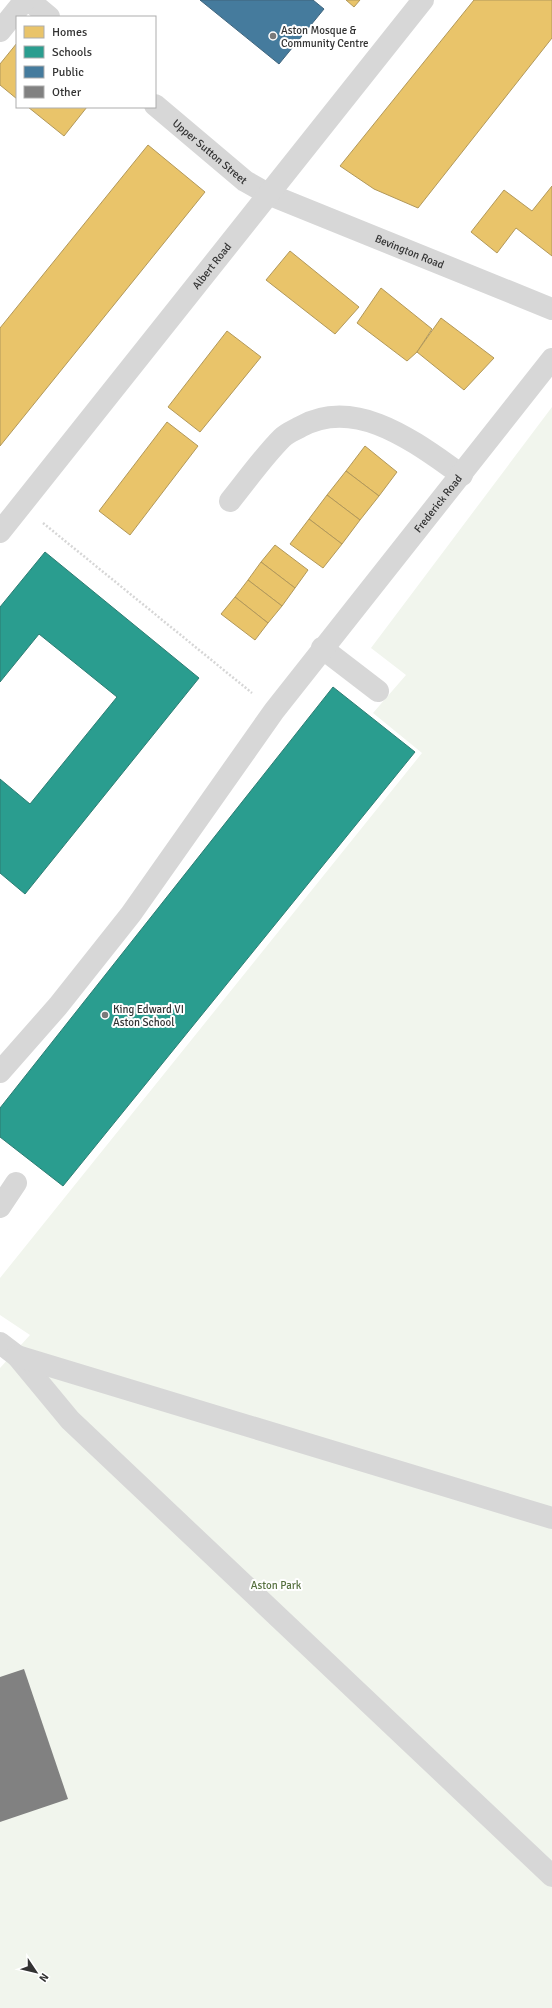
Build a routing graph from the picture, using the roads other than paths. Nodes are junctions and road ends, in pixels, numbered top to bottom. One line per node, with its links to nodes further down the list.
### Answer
1 (25, 0): 5 (street)
2 (29, 0): 4 (street)
3 (423, 0): 7 (street, Albert Road)
4 (48, 16)
5 (0, 30)
6 (156, 106): 7 (street, Upper Sutton Street)
7 (268, 194): 8 (street, Bevington Road); 12 (street, Albert Road)
8 (552, 309)
9 (552, 359): 10 (street, Frederick Road)
10 (462, 475): 11 (street); 13 (street, Frederick Road)
11 (230, 501)
12 (0, 532)
13 (322, 648): 14 (street); 15 (street, Frederick Road)
14 (378, 691)
15 (0, 1072)
16 (16, 1183): 17 (street)
17 (0, 1207)
18 (0, 1342): 19 (street)
19 (18, 1356): 20 (street); 21 (street)
20 (552, 1518)
21 (552, 1876)

